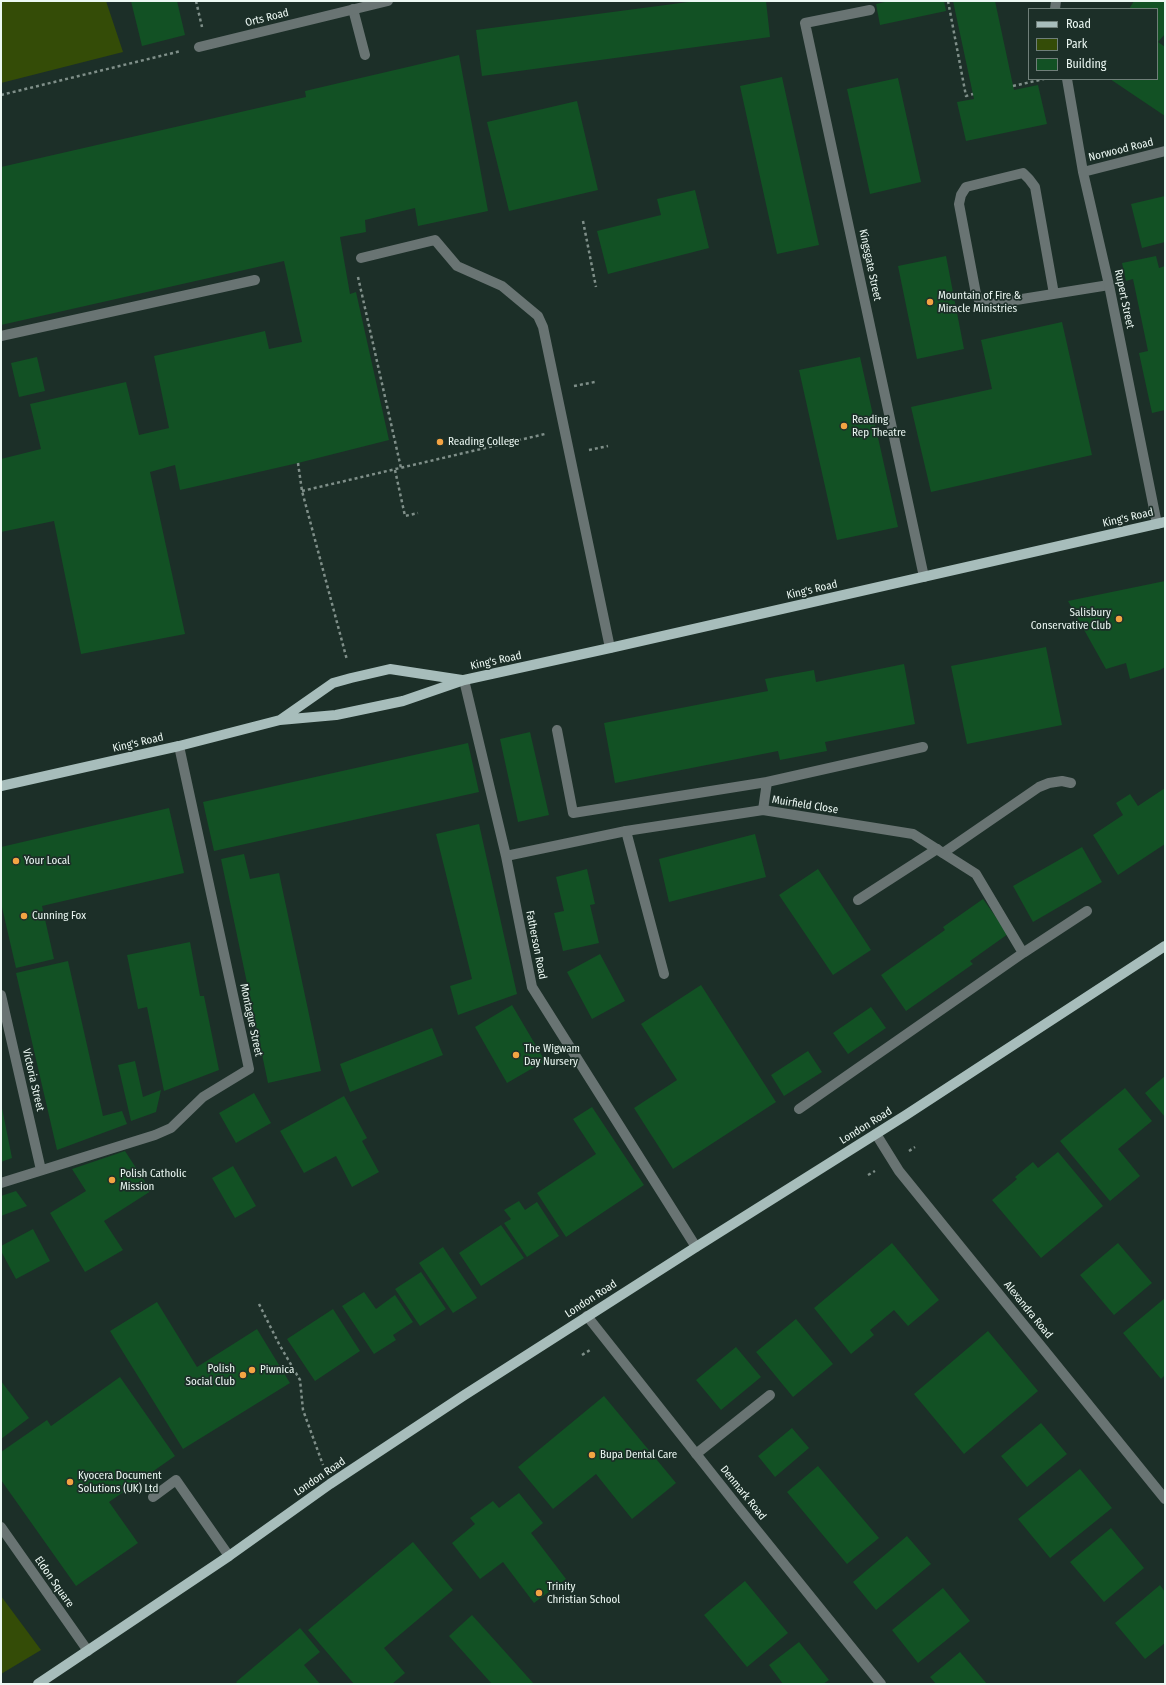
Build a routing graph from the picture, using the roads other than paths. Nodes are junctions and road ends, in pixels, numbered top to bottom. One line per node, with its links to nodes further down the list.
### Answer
1 (388, 1): 2 (street, Orts Road)
2 (353, 9): 4 (street, Orts Road); 5 (street)
3 (870, 10): 15 (street, Kingsgate Street)
4 (202, 46)
5 (365, 55)
6 (1067, 80): 8 (street, Rupert Street)
7 (1165, 151): 8 (street, Norwood Road)
8 (1083, 172): 11 (street, Rupert Street)
9 (361, 258): 16 (street)
10 (255, 280): 13 (street)
11 (1108, 285): 12 (street); 14 (street, Rupert Street)
12 (1054, 294): 12 (street)
13 (1, 336)
14 (1161, 523): 15 (main road, King's Road)
15 (924, 577): 16 (main road, King's Road)
16 (610, 648): 17 (main road, King's Road)
17 (464, 680): 18 (main road, King's Road); 18 (main road, King's Road); 28 (street, Fatherson Road)
18 (280, 720): 20 (main road, King's Road)
19 (557, 730): 22 (street)
20 (179, 746): 24 (main road, King's Road); 37 (street, Montague Street)
21 (924, 747): 22 (street)
22 (767, 782): 25 (street)
23 (1071, 782): 27 (street)
24 (1, 786)
25 (763, 810): 26 (street, Muirfield Close); 27 (street, Muirfield Close)
26 (626, 831): 28 (street, Muirfield Close); 33 (street)
27 (940, 851): 29 (street); 32 (street, Muirfield Close)
28 (506, 856): 39 (street, Fatherson Road)
29 (858, 900)
30 (1087, 911): 32 (street)
31 (1165, 946): 36 (main road, London Road)
32 (1024, 953): 35 (street)
33 (664, 974)
34 (1, 995): 37 (street, Victoria Street)
35 (799, 1109)
36 (876, 1134): 39 (main road, London Road); 44 (street, Alexandra Road)
37 (41, 1170): 38 (street)
38 (1, 1183)
39 (696, 1247): 40 (main road, London Road)
40 (587, 1316): 42 (street, Denmark Road); 46 (main road, London Road)
41 (770, 1395): 42 (street)
42 (696, 1454): 49 (street, Denmark Road)
43 (152, 1497): 46 (street)
44 (1165, 1499)
45 (1, 1527): 47 (street, Eldon Square)
46 (229, 1556): 47 (main road, London Road)
47 (88, 1651): 48 (main road, London Road)
48 (38, 1684)
49 (881, 1684)

